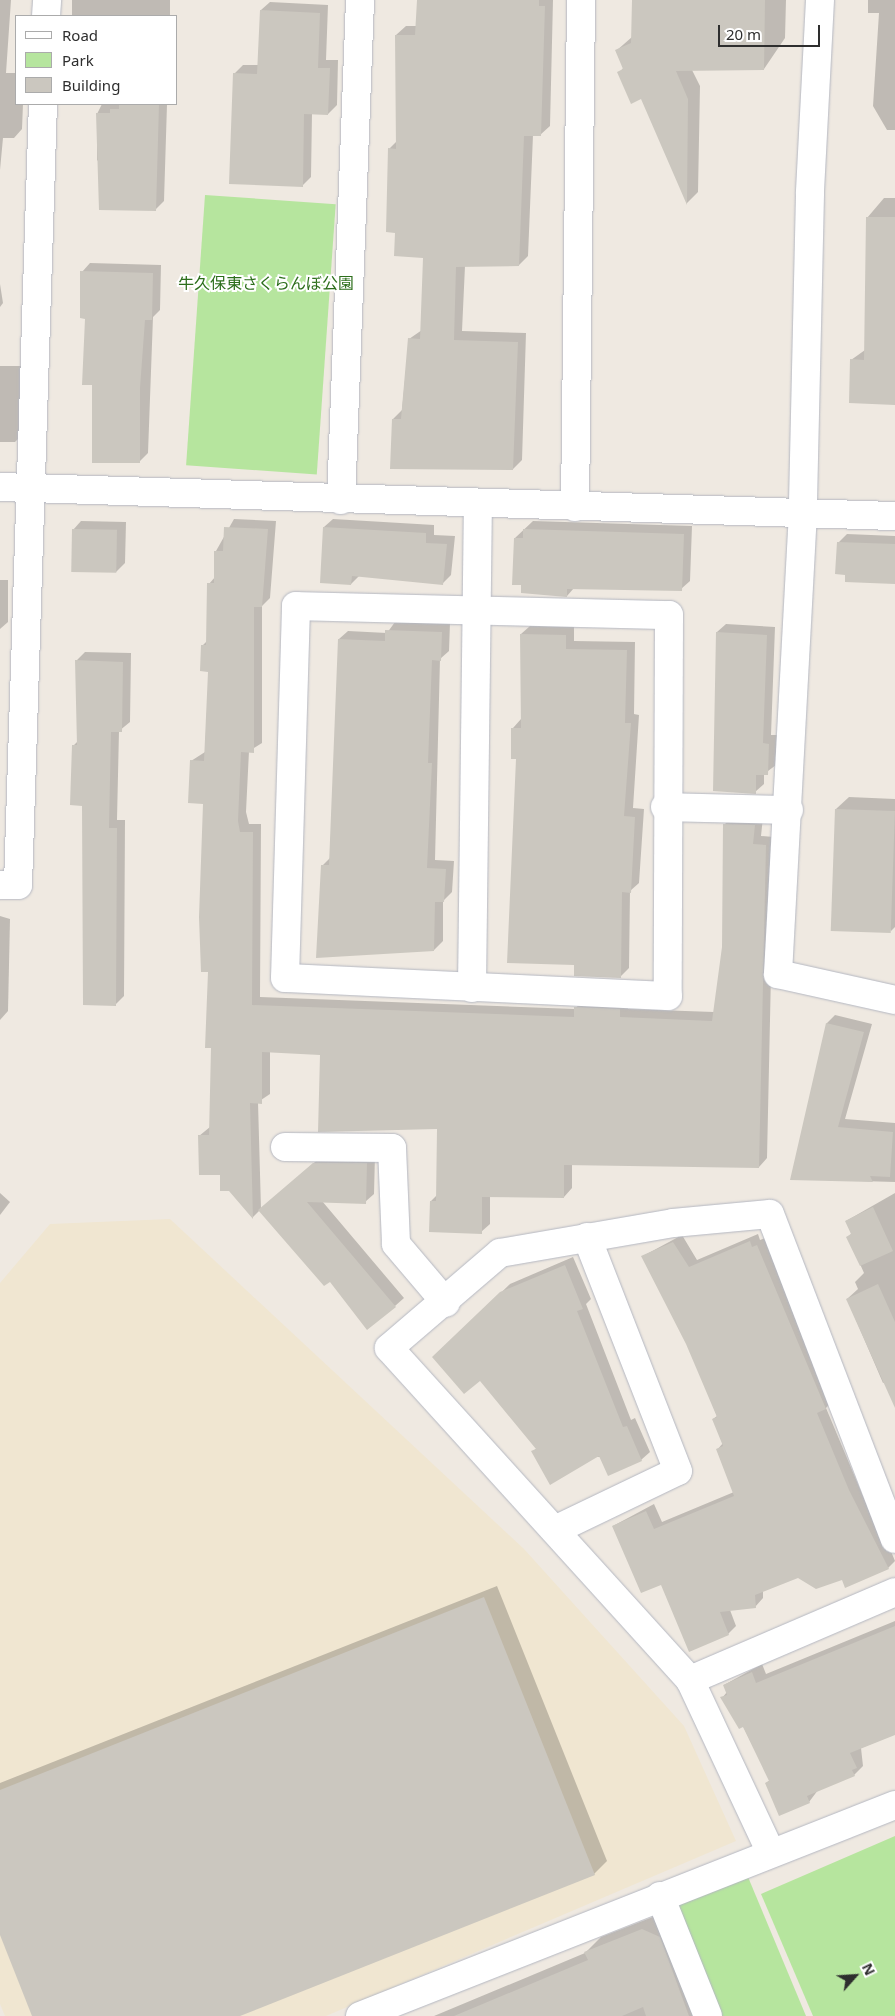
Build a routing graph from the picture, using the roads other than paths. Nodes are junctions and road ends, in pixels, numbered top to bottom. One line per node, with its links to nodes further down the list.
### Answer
1 (47, 0): 5 (street)
2 (360, 0): 9 (street)
3 (581, 0): 11 (street)
4 (820, 0): 12 (street)
5 (46, 15)
6 (43, 105): 8 (street)
7 (0, 487): 8 (street)
8 (28, 488): 9 (street); 17 (street)
9 (341, 500): 10 (street)
10 (478, 504): 11 (street); 14 (street)
11 (575, 507): 12 (street)
12 (802, 512): 13 (street); 16 (street)
13 (895, 516)
14 (475, 611): 15 (street); 18 (street); 18 (street)
15 (665, 807): 16 (street); 18 (street)
16 (789, 810): 19 (street)
17 (0, 885)
18 (472, 988)
19 (895, 1000)
20 (285, 1147): 22 (street)
21 (587, 1237): 22 (street); 23 (street); 24 (street)
22 (446, 1303): 23 (street)
23 (555, 1530): 26 (street)
24 (895, 1539)
25 (895, 1592): 26 (street)
26 (690, 1680): 28 (street)
27 (895, 1805): 28 (street)
28 (771, 1853): 29 (street)
29 (660, 1896): 30 (street); 31 (street)
30 (360, 2016)
31 (708, 2016)

